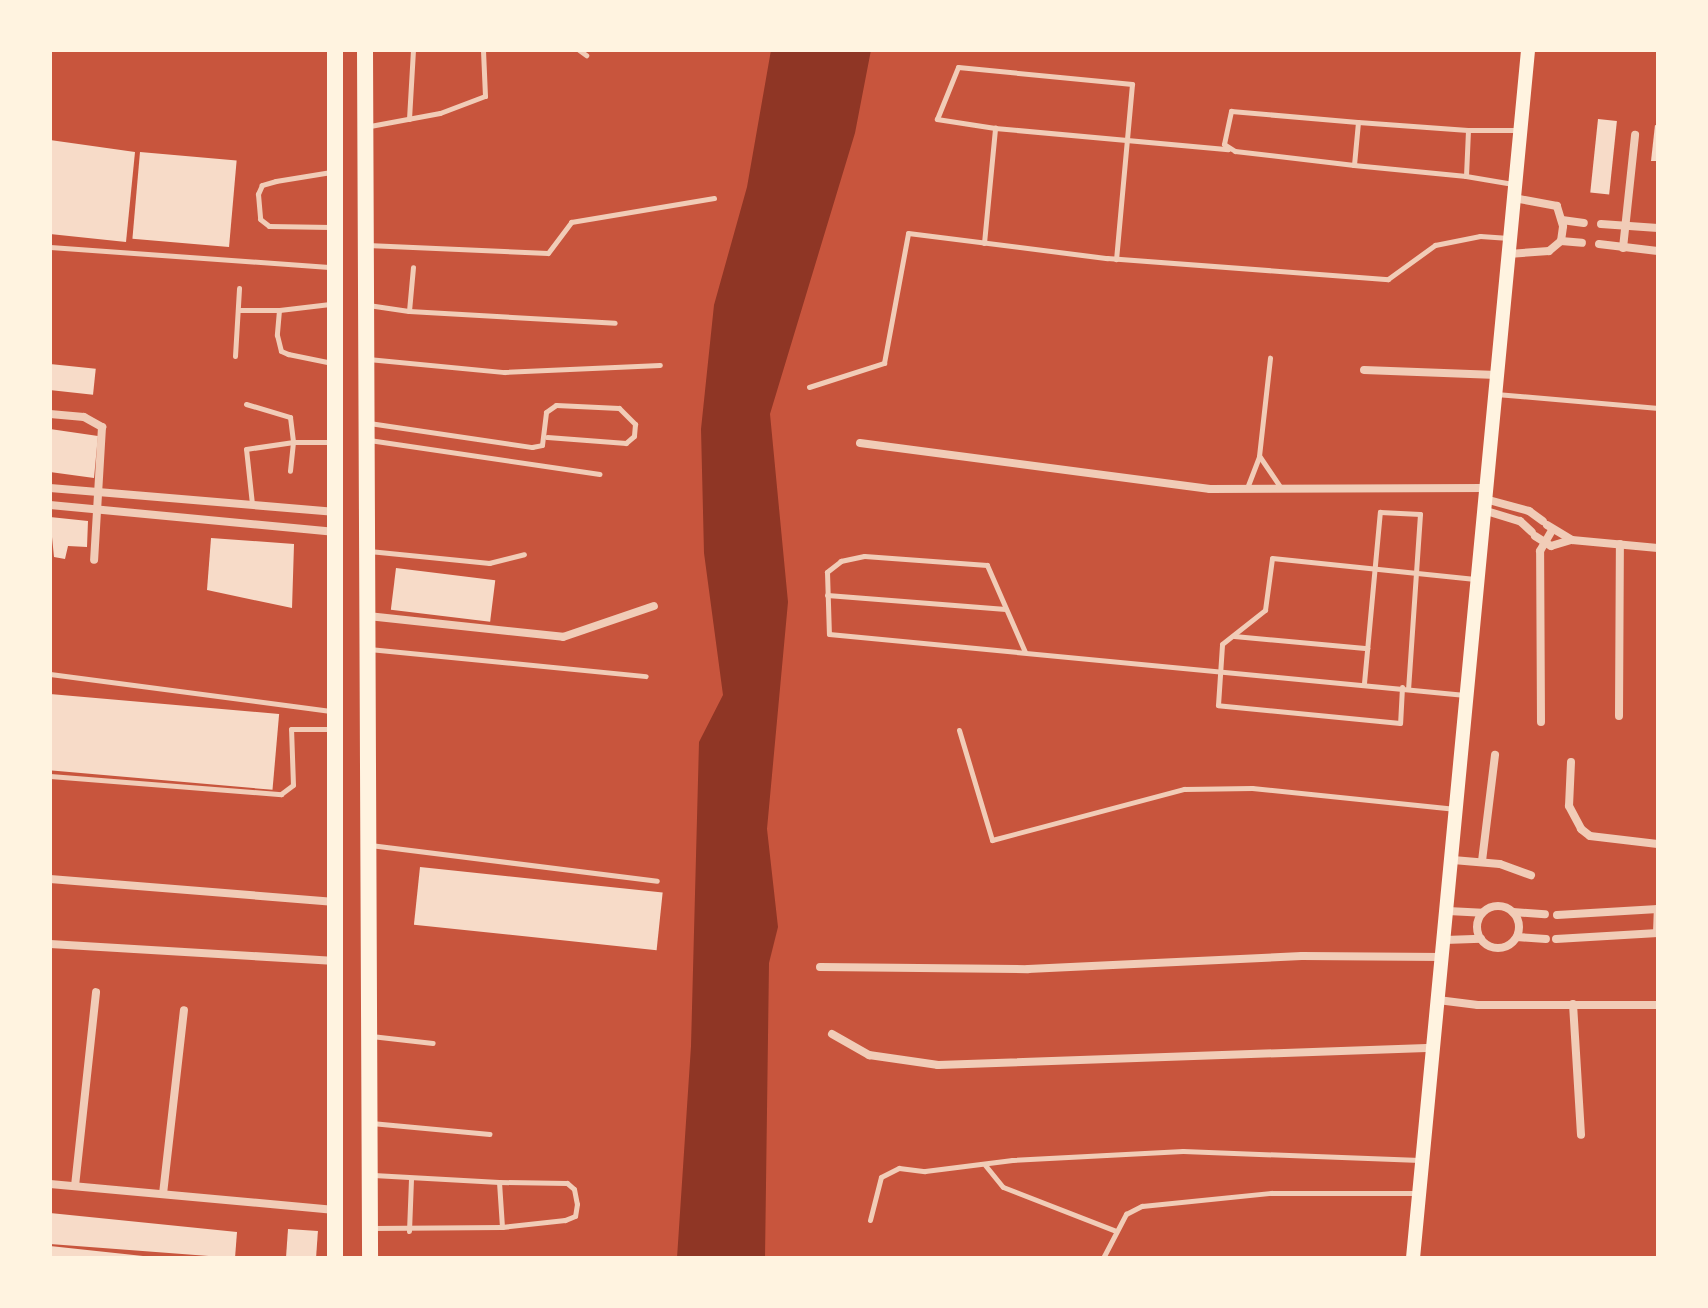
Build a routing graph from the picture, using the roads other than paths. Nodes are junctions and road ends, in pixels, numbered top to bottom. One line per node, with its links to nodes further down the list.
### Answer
1 (335, 50): 18 (main road)
2 (365, 50): 10 (main road)
3 (413, 50): 8 (lane)
4 (483, 50): 8 (lane)
5 (579, 50): 7 (lane)
6 (1528, 50): 13 (main road)
7 (586, 55)
8 (409, 119): 10 (lane)
9 (1358, 122): 12 (lane); 16 (lane); 17 (lane)
10 (365, 127): 33 (main road)
11 (995, 128): 15 (lane); 15 (lane); 30 (lane)
12 (1468, 130): 13 (lane); 19 (lane)
13 (1520, 130): 20 (main road)
14 (1635, 135): 25 (street)
15 (1128, 141): 16 (lane); 38 (lane)
16 (1229, 149): 17 (lane)
17 (1354, 165): 19 (lane)
18 (336, 171): 26 (main road); 26 (lane)
19 (1466, 176): 20 (lane)
20 (1514, 191): 22 (street); 28 (main road)
21 (714, 198): 33 (lane)
22 (1562, 220): 23 (street); 29 (street)
23 (1584, 223)
24 (1601, 224): 25 (street)
25 (1627, 225): 27 (street); 35 (street)
26 (336, 227): 39 (main road)
27 (1658, 228)
28 (1510, 238): 37 (main road); 38 (lane)
29 (1561, 241): 31 (street); 37 (street)
30 (984, 243): 38 (lane); 55 (lane)
31 (1582, 243)
32 (1599, 244): 35 (street)
33 (366, 245): 43 (main road)
34 (50, 247): 39 (lane)
35 (1623, 248): 36 (street)
36 (1658, 251)
37 (1508, 254): 54 (main road)
38 (1116, 259)
39 (336, 267): 42 (main road)
40 (413, 267): 46 (lane)
41 (239, 288): 44 (lane)
42 (337, 304): 45 (lane); 51 (main road)
43 (367, 305): 46 (lane); 50 (main road)
44 (238, 310): 45 (lane); 48 (lane)
45 (279, 310): 51 (lane)
46 (409, 311): 47 (lane)
47 (615, 323)
48 (235, 356)
49 (1270, 358): 65 (lane)
50 (367, 359): 52 (lane); 60 (main road)
51 (337, 364): 63 (main road)
52 (660, 365)
53 (1364, 370): 54 (street)
54 (1497, 375): 56 (main road)
55 (809, 387)
56 (1495, 394): 58 (lane); 73 (main road)
57 (246, 404): 62 (lane)
58 (1658, 408)
59 (50, 414): 71 (street)
60 (368, 431): 61 (lane); 67 (lane); 85 (main road)
61 (547, 437): 61 (lane)
62 (293, 442): 63 (lane); 66 (lane); 75 (lane)
63 (336, 442): 77 (main road)
64 (860, 443): 69 (street)
65 (1259, 456): 69 (lane); 70 (lane)
66 (290, 471)
67 (600, 474)
68 (50, 488): 71 (street)
69 (1247, 489): 70 (street)
70 (1283, 491): 73 (street)
71 (100, 492): 72 (street); 76 (street)
72 (164, 498): 75 (street); 78 (street)
73 (1484, 499): 79 (street); 81 (street); 90 (main road)
74 (50, 505): 76 (street)
75 (252, 505): 77 (street)
76 (100, 510): 78 (street); 87 (street)
77 (336, 512): 80 (main road)
78 (162, 517): 80 (street)
79 (1547, 525): 81 (street); 82 (street)
80 (337, 532): 105 (main road)
81 (1536, 537): 82 (street); 107 (street)
82 (1572, 540): 83 (street)
83 (1620, 544): 84 (street); 106 (street)
84 (1658, 548)
85 (368, 551): 86 (lane); 94 (main road)
86 (524, 554)
87 (94, 560)
88 (1376, 567): 89 (lane); 89 (lane); 95 (lane); 97 (lane)
89 (1416, 572): 90 (lane); 103 (lane)
90 (1477, 579): 104 (main road)
91 (827, 595): 93 (lane); 93 (lane); 98 (lane)
92 (654, 606): 94 (street)
93 (1006, 609): 98 (lane)
94 (368, 616): 96 (main road)
95 (1233, 636): 97 (lane); 99 (lane)
96 (368, 648): 101 (lane); 115 (main road)
97 (1367, 648): 102 (lane)
98 (1025, 652): 99 (lane)
99 (1219, 670): 102 (lane); 103 (lane)
100 (50, 674): 105 (lane)
101 (646, 676)
102 (1364, 683): 103 (lane)
103 (1405, 688): 104 (lane)
104 (1466, 695): 113 (main road)
105 (336, 712): 108 (main road)
106 (1619, 716)
107 (1541, 722)
108 (336, 730): 112 (lane); 121 (main road)
109 (959, 730): 113 (lane)
110 (1495, 755): 117 (street)
111 (1571, 762): 114 (street)
112 (50, 776)
113 (1457, 809): 116 (main road)
114 (1658, 843)
115 (369, 845): 120 (lane); 144 (main road)
116 (1453, 860): 117 (street); 123 (main road)
117 (1482, 861): 118 (street)
118 (1531, 875)
119 (50, 879): 121 (street)
120 (657, 881)
121 (335, 902): 136 (main road)
122 (1658, 909): 127 (street); 128 (street)
123 (1448, 911): 125 (street); 133 (main road)
124 (1513, 912): 125 (street); 126 (street); 129 (street)
125 (1482, 913): 130 (street)
126 (1545, 914)
127 (1557, 915)
128 (1658, 933): 132 (street)
129 (1517, 937): 130 (street); 131 (street)
130 (1481, 939): 133 (street)
131 (1546, 939)
132 (1556, 939)
133 (1445, 940): 135 (main road)
134 (50, 944): 136 (street)
135 (1443, 957): 137 (street); 139 (main road)
136 (336, 961): 159 (main road)
137 (820, 967)
138 (96, 992): 156 (street)
139 (1438, 1000): 140 (street); 146 (main road)
140 (1573, 1004): 141 (street); 149 (street)
141 (1658, 1005)
142 (184, 1010): 158 (street)
143 (832, 1034): 146 (street)
144 (370, 1036): 145 (lane); 147 (main road)
145 (433, 1043)
146 (1434, 1048): 150 (main road)
147 (370, 1123): 148 (lane); 152 (main road)
148 (489, 1134)
149 (1581, 1135)
150 (1422, 1160): 151 (lane); 157 (main road)
151 (985, 1165): 160 (lane); 164 (lane)
152 (371, 1175): 153 (lane); 162 (main road)
153 (411, 1179): 154 (lane); 163 (lane)
154 (499, 1182): 161 (lane); 161 (lane)
155 (50, 1184): 156 (street)
156 (75, 1186): 158 (street)
157 (1419, 1193): 164 (lane); 168 (main road)
158 (163, 1194): 159 (street)
159 (335, 1210): 165 (main road)
160 (870, 1220)
161 (502, 1227): 163 (lane)
162 (371, 1228): 163 (lane); 166 (main road)
163 (409, 1231)
164 (1116, 1231): 167 (lane)
165 (335, 1258)
166 (370, 1258)
167 (1103, 1258)
168 (1413, 1258)

